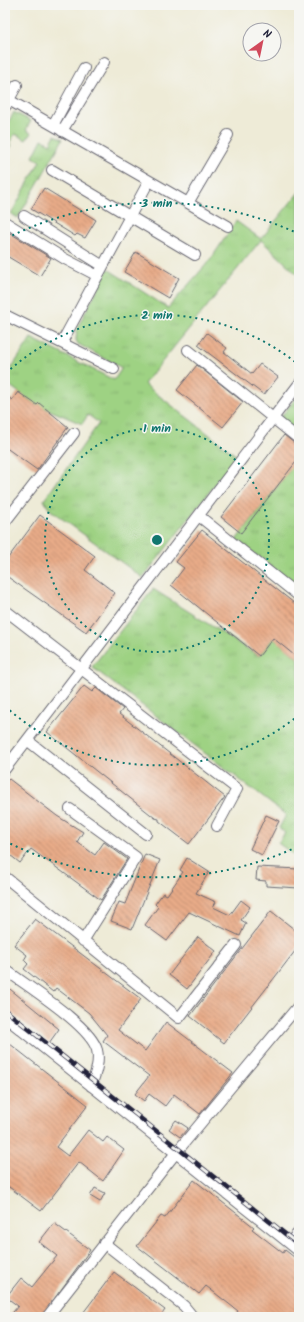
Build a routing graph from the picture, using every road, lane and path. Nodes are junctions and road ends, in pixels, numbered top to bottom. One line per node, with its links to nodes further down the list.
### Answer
1 (104, 62): 6 (street)
2 (84, 68): 5 (street)
3 (17, 86): 4 (street)
4 (7, 103): 5 (street)
5 (53, 125): 6 (street)
6 (62, 131): 9 (street)
7 (228, 135): 10 (street)
8 (52, 170): 12 (street)
9 (149, 181): 10 (street); 12 (street)
10 (188, 203): 14 (street)
11 (24, 216): 16 (street)
12 (130, 216): 15 (street); 16 (street)
13 (5, 222): 17 (street)
14 (228, 226)
15 (195, 255)
16 (103, 266): 17 (street)
17 (98, 276): 19 (street)
18 (5, 315): 19 (street)
19 (62, 342): 21 (street)
20 (188, 350): 23 (street)
21 (114, 368)
22 (299, 384): 23 (street)
23 (273, 418): 25 (street); 26 (street)
24 (74, 433): 27 (street)
25 (299, 439)
26 (199, 516): 28 (street); 30 (street)
27 (5, 522)
28 (299, 596)
29 (5, 610): 30 (street)
30 (81, 670): 31 (street); 34 (street)
31 (27, 740): 32 (street); 35 (street)
32 (5, 769)
33 (70, 809): 37 (street)
34 (217, 826)
35 (146, 834)
36 (5, 877): 37 (street)
37 (83, 941): 38 (street)
38 (236, 945)
39 (6, 970): 42 (street)
40 (299, 1005): 43 (street)
41 (5, 1017): 42 (street)
42 (91, 1086): 43 (street)
43 (175, 1154): 45 (street); 46 (street)
44 (299, 1232): 46 (street)
45 (104, 1243): 48 (street); 49 (street)
46 (289, 1243): 47 (street)
47 (299, 1251)
48 (48, 1317)
49 (193, 1317)

